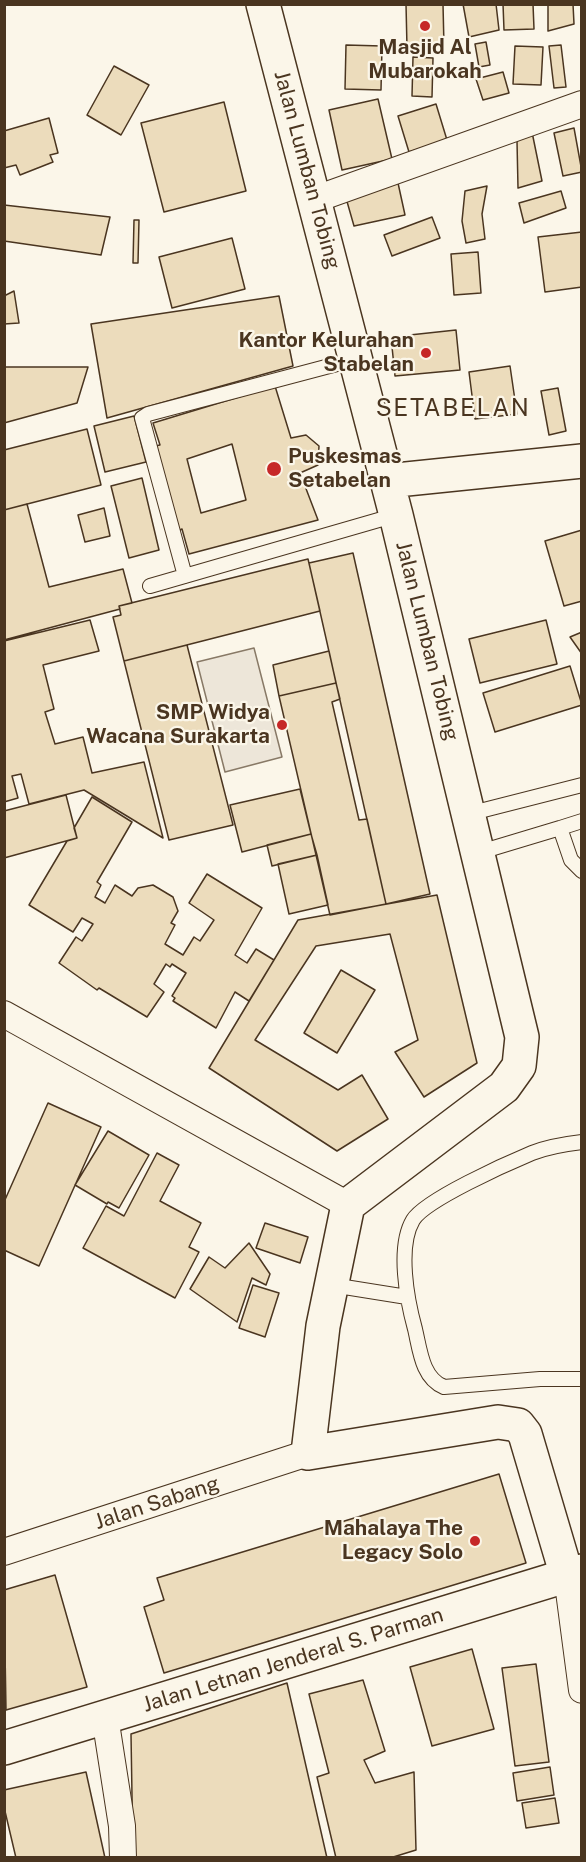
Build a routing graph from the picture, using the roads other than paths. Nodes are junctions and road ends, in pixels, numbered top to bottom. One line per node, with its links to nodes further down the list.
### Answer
1 (263, 4): 3 (street, Jalan Lumban Tobing)
2 (582, 104): 3 (street)
3 (316, 199): 4 (street, Jalan Lumban Tobing)
4 (356, 359): 6 (street, Jalan Lumban Tobing); 8 (lane)
5 (582, 461): 6 (street)
6 (387, 481): 7 (street, Jalan Lumban Tobing)
7 (396, 515): 8 (lane); 11 (street, Jalan Lumban Tobing)
8 (185, 576): 9 (lane)
9 (150, 586)
10 (582, 785): 11 (lane)
11 (468, 814): 14 (street, Jalan Lumban Tobing)
12 (582, 821): 13 (lane)
13 (560, 828): 14 (lane); 15 (lane)
14 (477, 853): 18 (street, Jalan Lumban Tobing)
15 (582, 871)
16 (4, 1014): 18 (street)
17 (582, 1142): 20 (lane)
18 (348, 1205): 19 (street)
19 (330, 1285): 20 (lane); 22 (street)
20 (407, 1297): 21 (lane)
21 (582, 1379)
22 (308, 1453): 23 (street, Jalan Sabang); 24 (street)
23 (4, 1552)
24 (574, 1573): 25 (street); 26 (street, Jalan Letnan Jenderal S. Parman)
25 (582, 1690)
26 (105, 1717): 27 (street, Jalan Letnan Jenderal S. Parman); 28 (street)
27 (4, 1748)
28 (123, 1857)

